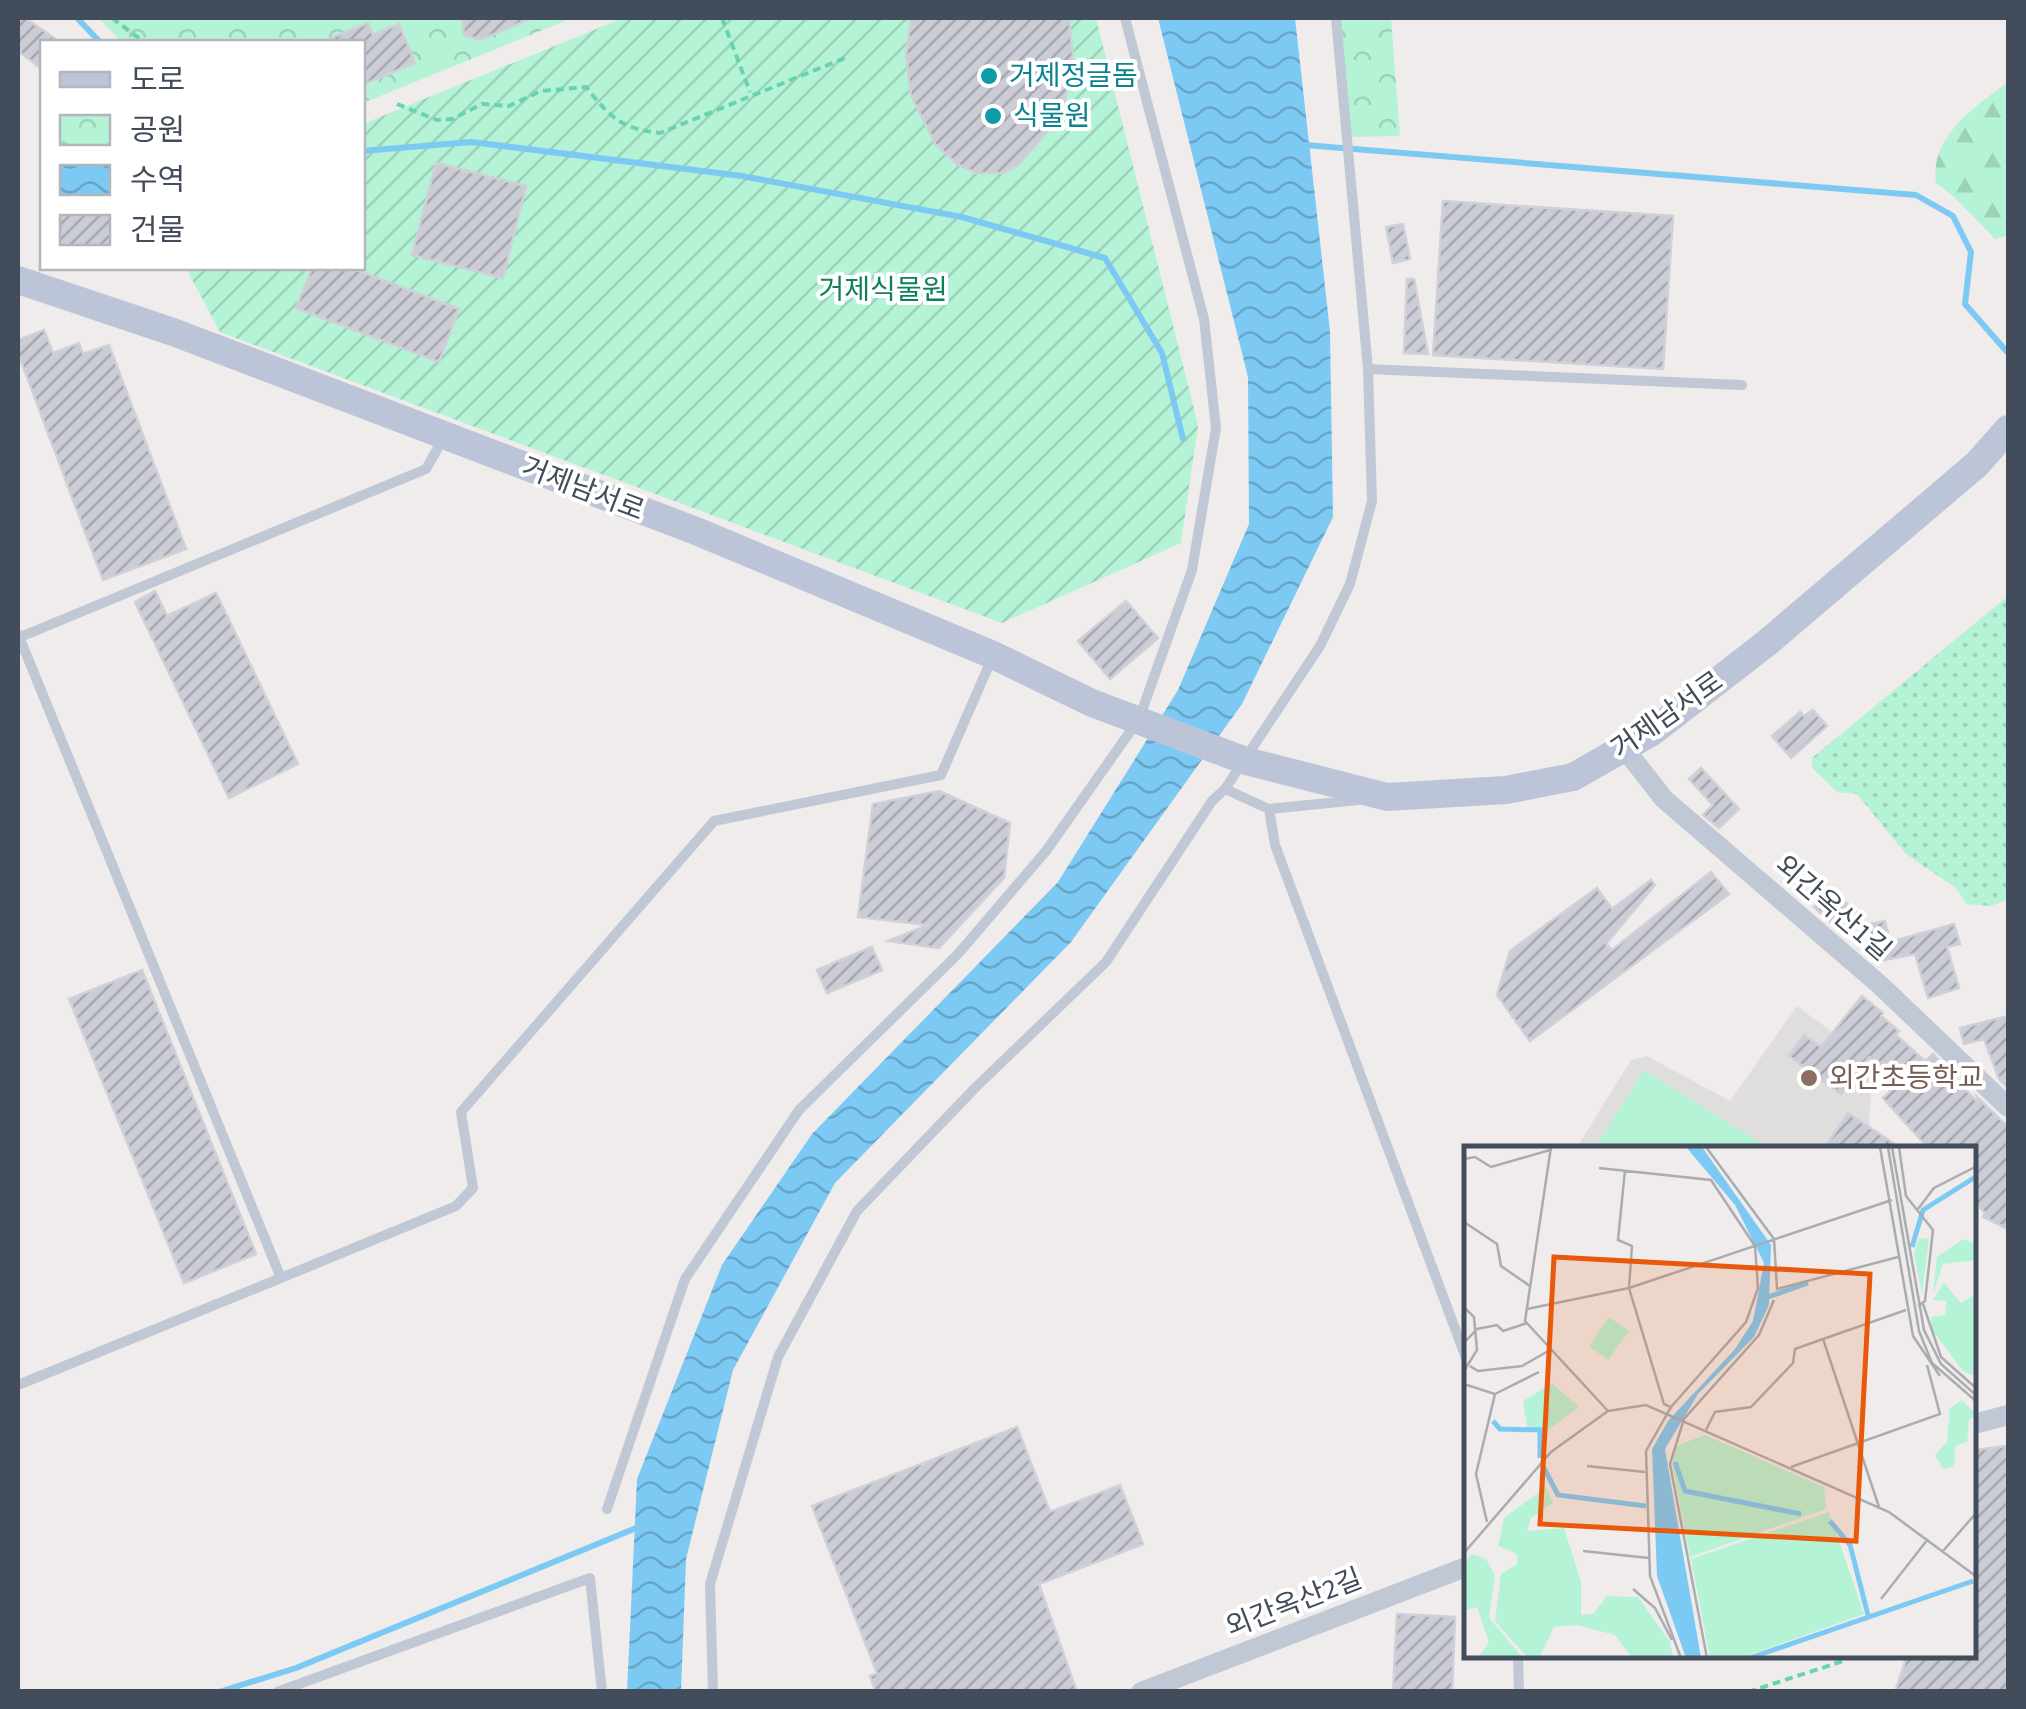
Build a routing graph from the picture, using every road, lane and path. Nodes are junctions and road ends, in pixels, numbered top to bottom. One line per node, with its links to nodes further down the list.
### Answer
1 (112, 18): 5 (path)
2 (722, 18): 7 (path)
3 (1125, 18): 16 (lane)
4 (1336, 18): 10 (lane)
5 (141, 40)
6 (845, 58): 7 (path)
7 (751, 94): 8 (path)
8 (397, 104)
9 (18, 280): 13 (main road, 거제남서로)
10 (1368, 370): 11 (lane); 18 (lane)
11 (1742, 385)
12 (2008, 429): 17 (main road, 거제남서로)
13 (444, 436): 14 (lane); 15 (main road, 거제남서로)
14 (18, 636): 23 (lane)
15 (993, 655): 16 (main road, 거제남서로); 23 (lane)
16 (1139, 719): 18 (main road, 거제남서로); 28 (lane)
17 (1624, 748): 20 (main road, 거제남서로); 22 (street, 외간옥산1길)
18 (1246, 761): 19 (lane); 20 (main road, 거제남서로)
19 (1225, 790): 21 (lane); 34 (lane)
20 (1388, 797): 21 (lane)
21 (1270, 808): 24 (lane)
22 (2008, 1107)
23 (281, 1278): 25 (lane)
24 (1464, 1353)
25 (18, 1385)
26 (2008, 1415): 27 (street)
27 (1976, 1423)
28 (606, 1508)
29 (1464, 1567): 35 (street, 외간옥산2길)
30 (1518, 1659): 36 (lane)
31 (1846, 1660): 37 (path)
32 (278, 1692): 33 (lane)
33 (602, 1692)
34 (713, 1692)
35 (1142, 1692)
36 (1519, 1692)
37 (1748, 1692)

